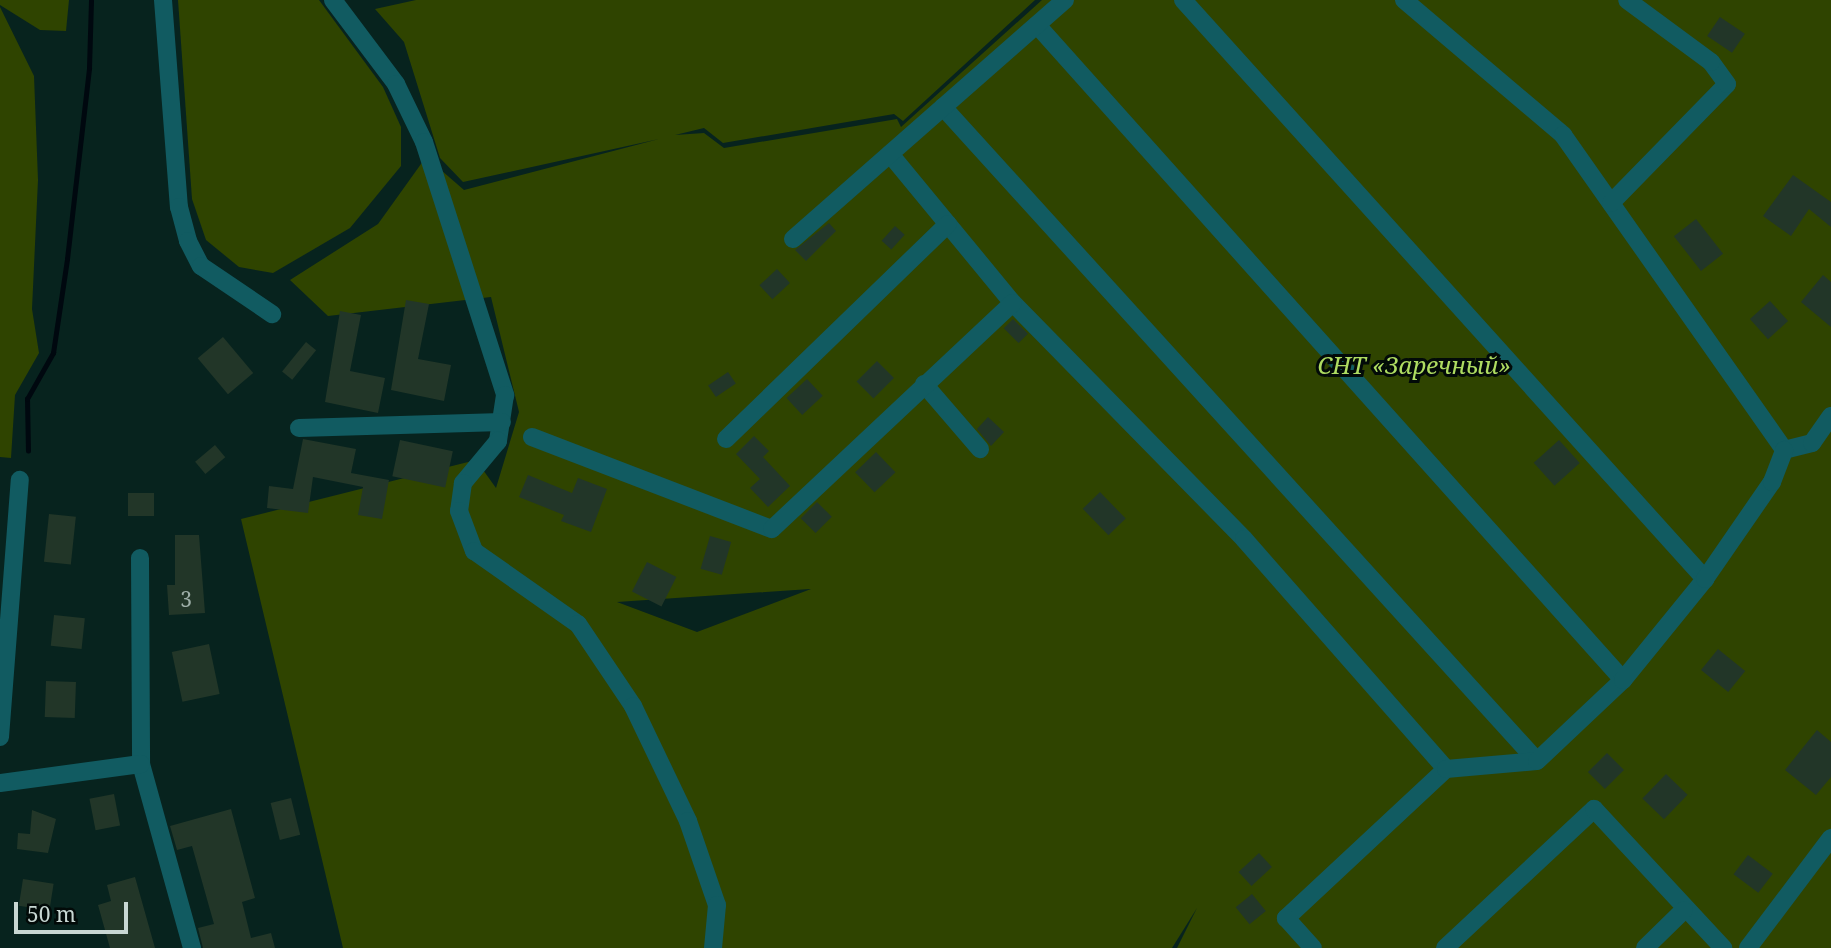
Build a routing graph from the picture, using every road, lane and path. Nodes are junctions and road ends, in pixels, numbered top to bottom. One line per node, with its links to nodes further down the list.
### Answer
1 (163, 0): 14 (street)
2 (333, 0): 17 (street)
3 (1065, 0): 7 (street)
4 (1183, 0): 25 (street)
5 (1404, 0): 10 (street)
6 (1627, 0): 10 (street)
7 (1037, 25): 8 (street); 26 (street)
8 (943, 107): 9 (street); 28 (street)
9 (890, 154): 11 (street); 12 (street)
10 (1611, 203): 22 (street)
11 (948, 224): 13 (street); 20 (street)
12 (793, 239)
13 (1013, 303): 15 (street); 30 (street)
14 (272, 314)
15 (924, 384): 19 (street); 21 (street)
16 (1831, 416): 22 (street)
17 (502, 422): 18 (street); 35 (street)
18 (299, 428)
19 (533, 437)
20 (726, 439)
21 (980, 449)
22 (1784, 450): 25 (street)
23 (20, 480): 27 (street)
24 (140, 558): 29 (street)
25 (1705, 579): 26 (street)
26 (1623, 680): 28 (street)
27 (0, 737)
28 (1537, 761): 30 (street)
29 (141, 764): 31 (street); 34 (street)
30 (1446, 769): 36 (street)
31 (0, 783)
32 (1831, 838): 40 (street)
33 (1684, 910): 37 (street); 38 (street); 39 (street)
34 (192, 948)
35 (713, 948)
36 (1312, 948)
37 (1445, 948)
38 (1645, 948)
39 (1723, 948)
40 (1748, 948)

